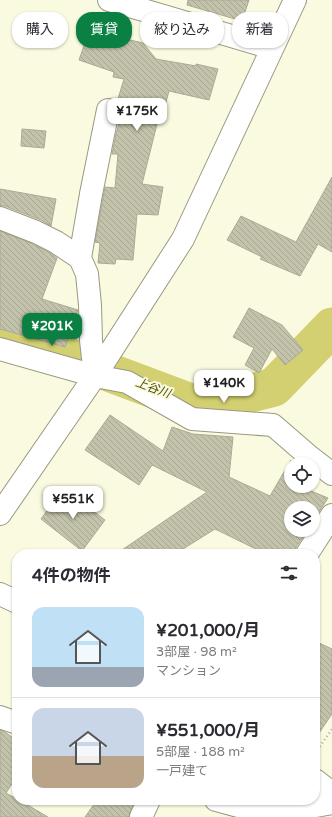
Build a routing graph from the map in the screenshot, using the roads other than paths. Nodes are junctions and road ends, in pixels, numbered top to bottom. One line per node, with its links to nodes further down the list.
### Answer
1 (109, 0): 4 (street)
2 (295, 0): 3 (street)
3 (288, 15)
4 (232, 36)
5 (272, 48): 10 (street)
6 (108, 110): 8 (street)
7 (0, 218): 8 (street)
8 (80, 258): 10 (street)
9 (0, 350): 10 (street)
10 (95, 376): 11 (street); 12 (street)
11 (332, 474)
12 (0, 514)
13 (332, 515): 14 (street)
14 (310, 549)
15 (0, 594): 16 (street)
16 (12, 600)
17 (0, 717): 18 (street)
18 (12, 721)
19 (320, 784): 20 (street)
20 (332, 793)
21 (332, 803): 23 (street)
22 (147, 805): 24 (street)
23 (234, 805)
24 (141, 817)

